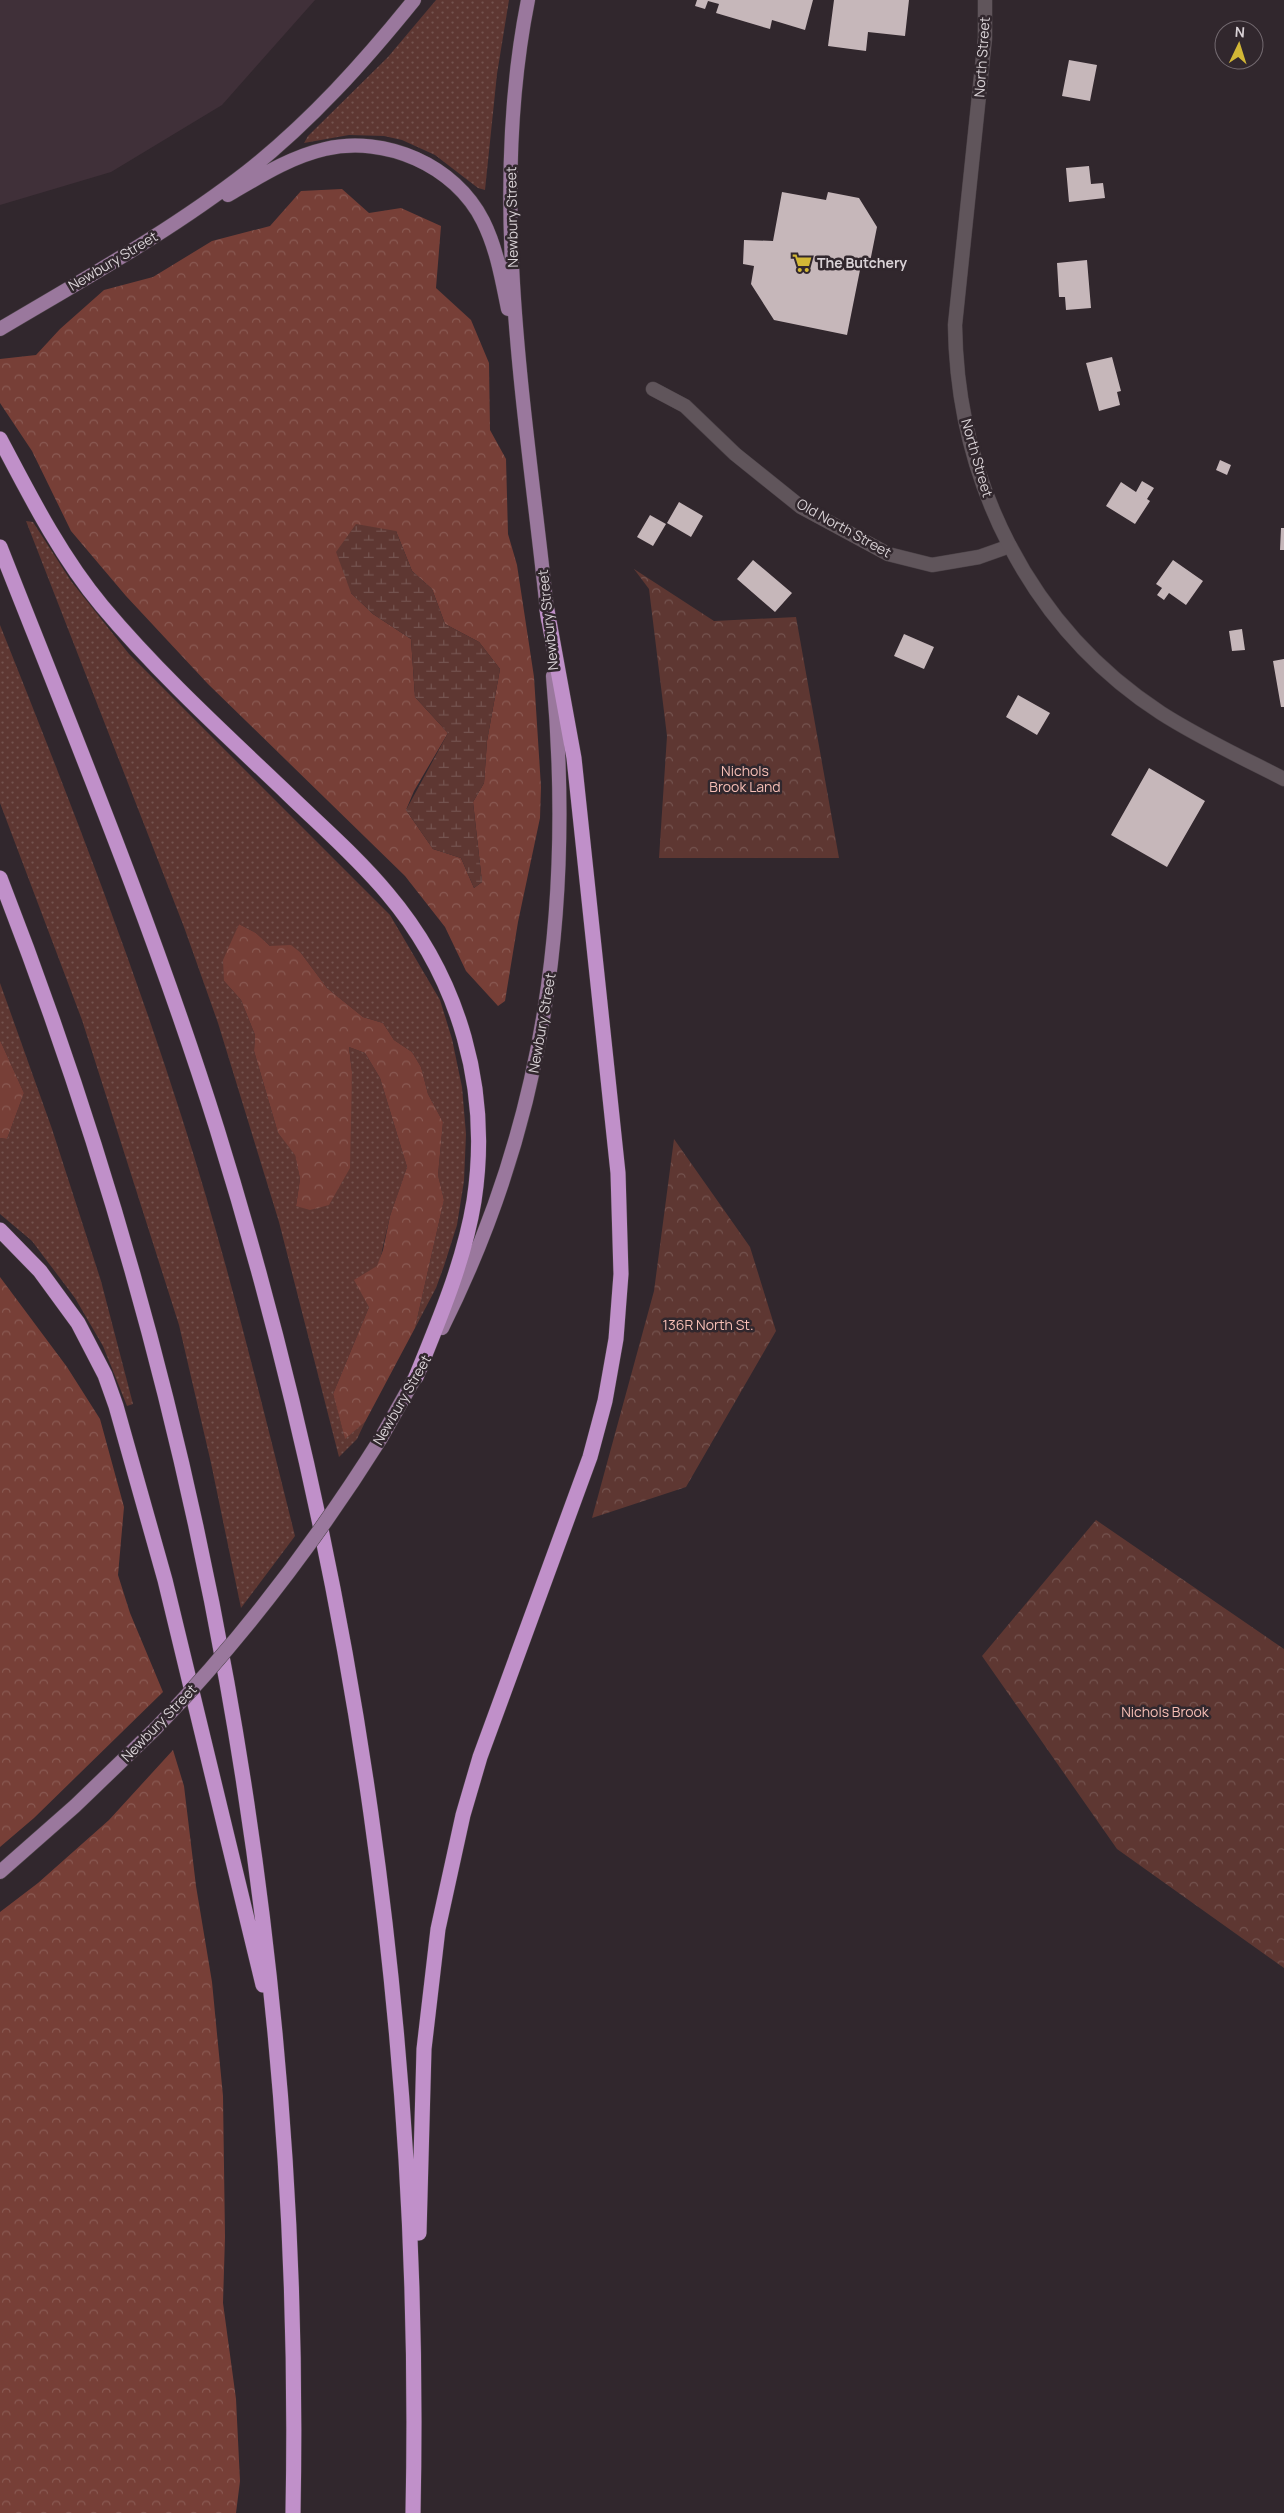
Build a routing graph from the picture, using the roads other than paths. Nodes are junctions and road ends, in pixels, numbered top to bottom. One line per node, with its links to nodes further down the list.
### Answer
1 (414, 0): 4 (main road, Newbury Street)
2 (528, 0): 6 (main road, Newbury Street)
3 (985, 0): 9 (street, North Street)
4 (145, 242): 5 (main road, Newbury Street); 6 (main road)
5 (0, 329)
6 (518, 354): 11 (main road, Newbury Street)
7 (653, 389): 9 (street, Old North Street)
8 (0, 439): 15 (highway)
9 (1010, 546): 12 (street, North Street)
10 (0, 547): 18 (highway)
11 (547, 610): 15 (main road, Newbury Street); 18 (highway)
12 (1284, 779)
13 (0, 878): 17 (highway)
14 (0, 1230): 17 (highway)
15 (416, 1377): 16 (main road, Newbury Street, bridge)
16 (0, 1872)
17 (277, 2042): 19 (highway)
18 (414, 2412): 20 (highway)
19 (293, 2513)
20 (413, 2513)

